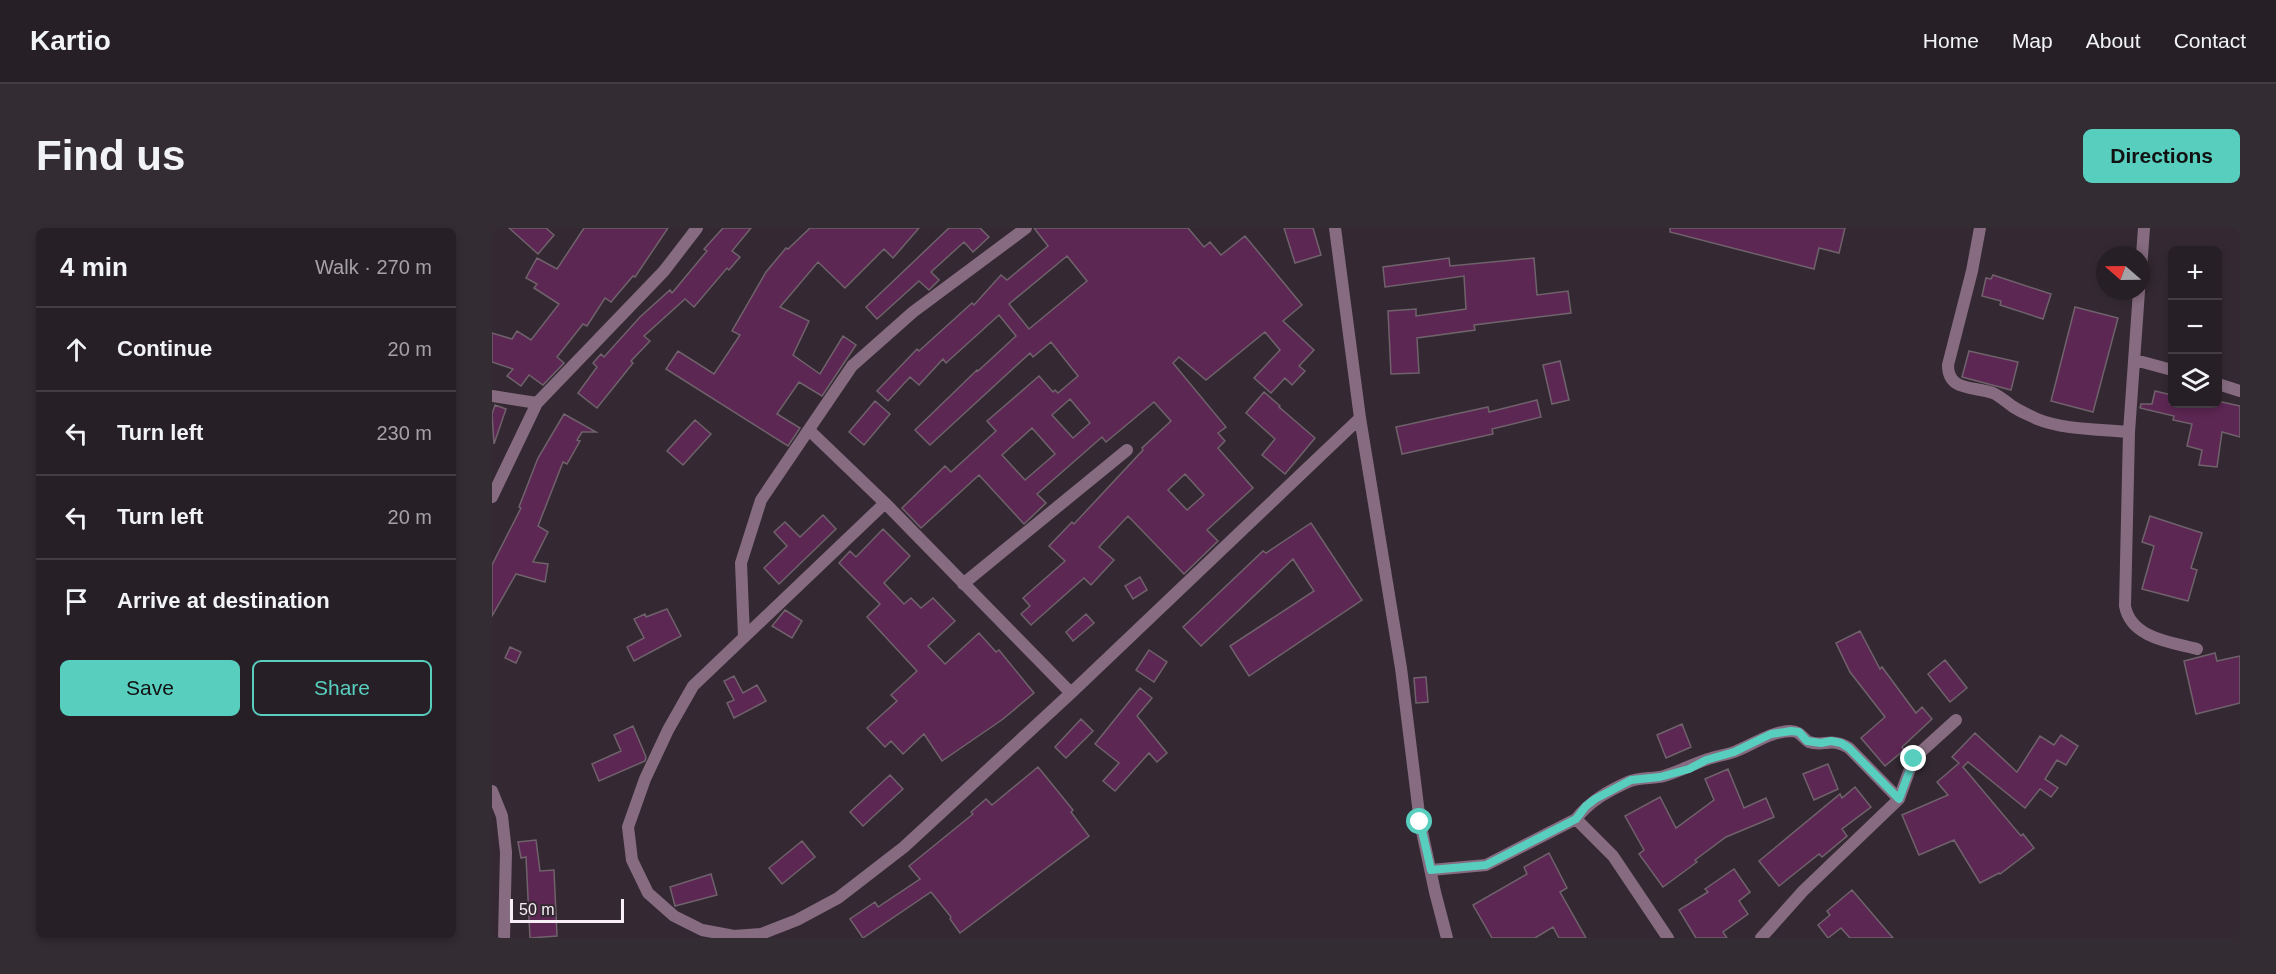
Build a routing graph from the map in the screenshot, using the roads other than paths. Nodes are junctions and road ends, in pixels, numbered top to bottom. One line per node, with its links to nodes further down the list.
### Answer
1 (697, 228): 13 (street)
2 (1026, 228): 15 (street)
3 (1335, 228): 14 (street)
4 (1980, 228): 16 (street)
5 (2144, 228): 6 (street)
6 (2143, 246)
7 (2138, 300): 8 (street)
8 (2135, 360): 9 (street); 16 (street)
9 (2168, 369)
10 (2222, 386): 11 (street)
11 (2240, 391)
12 (492, 396): 13 (street)
13 (537, 403): 18 (street)
14 (1360, 418): 23 (street); 28 (street)
15 (810, 431): 19 (street); 21 (street)
16 (2129, 432): 22 (street)
17 (1127, 450): 20 (street)
18 (492, 497)
19 (885, 503): 20 (street); 21 (street)
20 (963, 585): 23 (street)
21 (744, 637): 23 (street)
22 (2197, 649)
23 (1071, 693)
24 (1956, 720): 26 (street)
25 (492, 791): 29 (street)
26 (1899, 799): 27 (street); 32 (street)
27 (1576, 819): 28 (street); 31 (street)
28 (1431, 870): 30 (street)
29 (504, 938)
30 (1447, 938)
31 (1668, 938)
32 (1761, 938)

